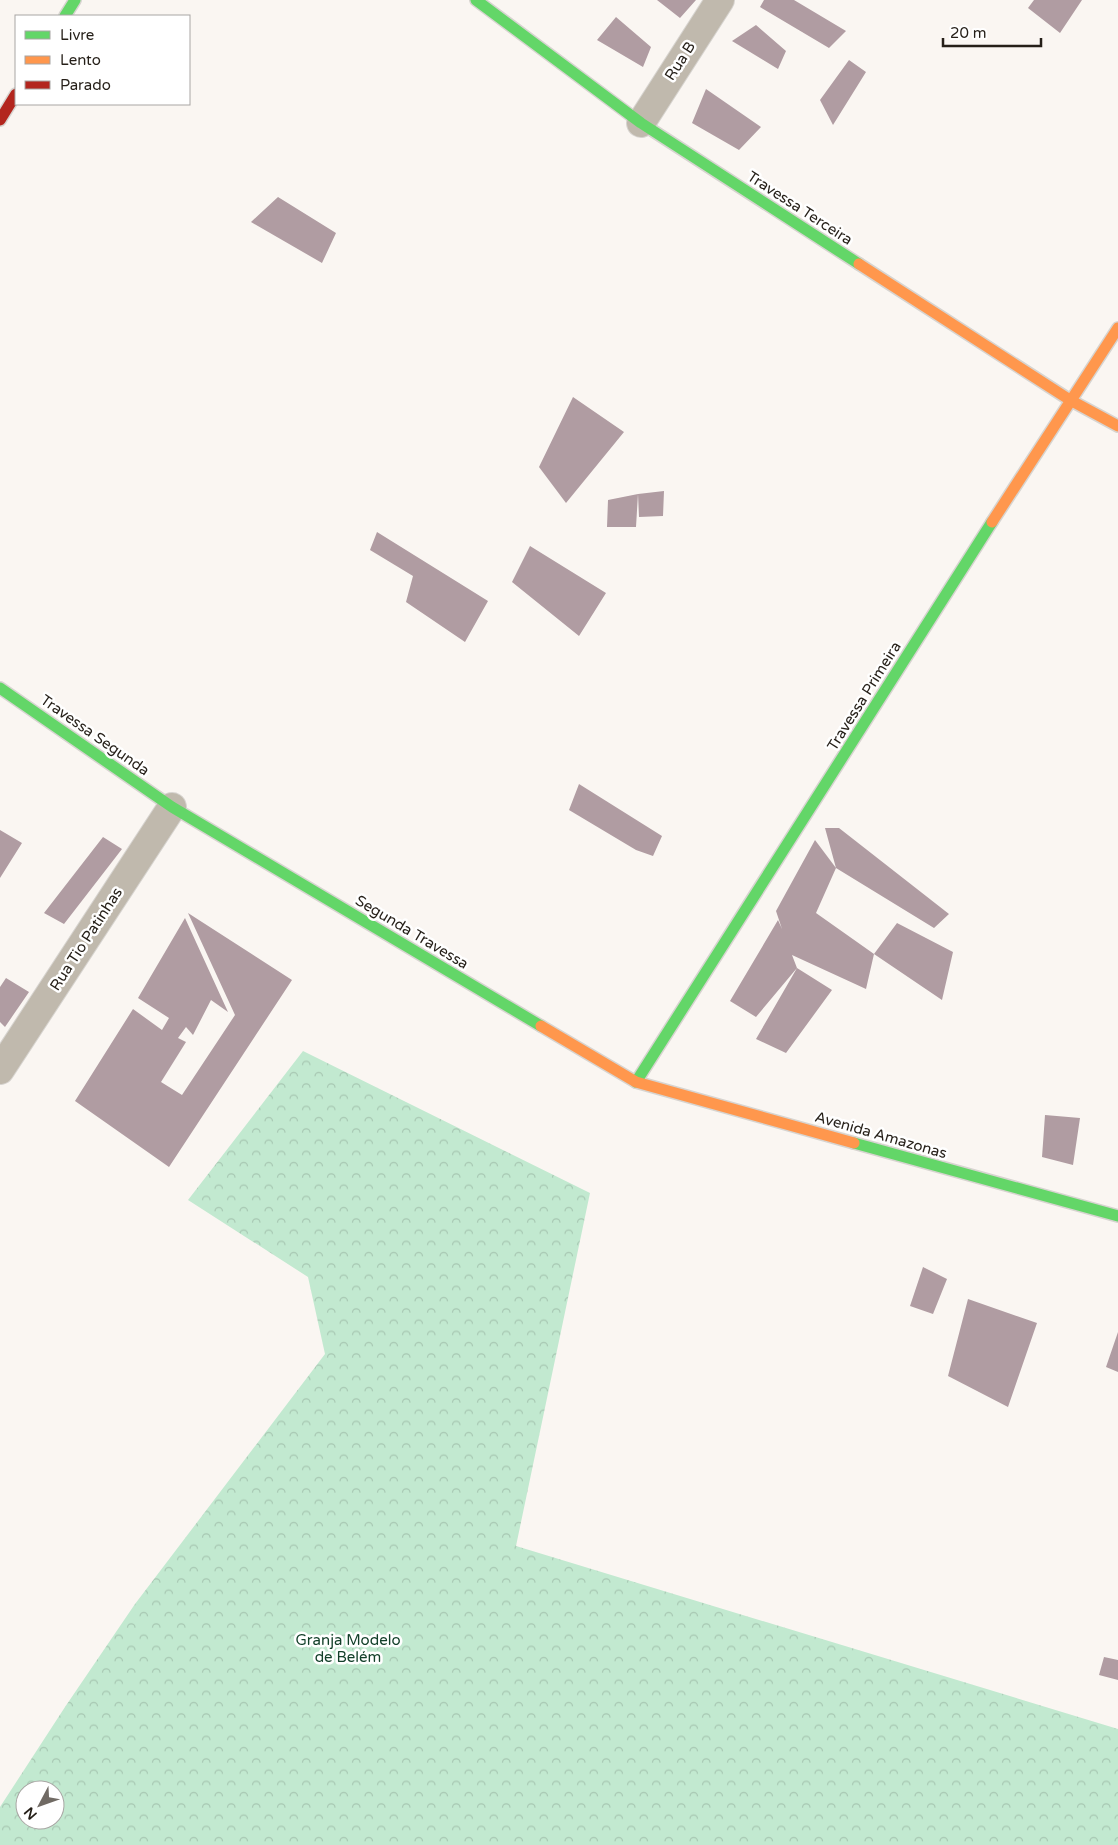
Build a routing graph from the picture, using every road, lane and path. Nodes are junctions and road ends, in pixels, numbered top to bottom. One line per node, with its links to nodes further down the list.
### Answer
1 (75, 0): 5 (street)
2 (476, 0): 4 (street, Travessa Terceira)
3 (720, 0): 8 (street, Rua B)
4 (503, 7): 8 (street, Travessa Terceira)
5 (66, 15)
6 (15, 96): 7 (street)
7 (0, 120)
8 (641, 123): 10 (street, Travessa Terceira)
9 (1118, 328): 10 (street, Travessa Primeira)
10 (1070, 400): 11 (street, Travessa Terceira); 15 (street, Travessa Primeira)
11 (1118, 426)
12 (0, 688): 13 (street, Travessa Segunda)
13 (172, 807): 14 (street, Rua Tio Patinhas); 15 (street, Segunda Travessa)
14 (0, 1070)
15 (636, 1082): 16 (street, Avenida Amazonas)
16 (1118, 1216)

